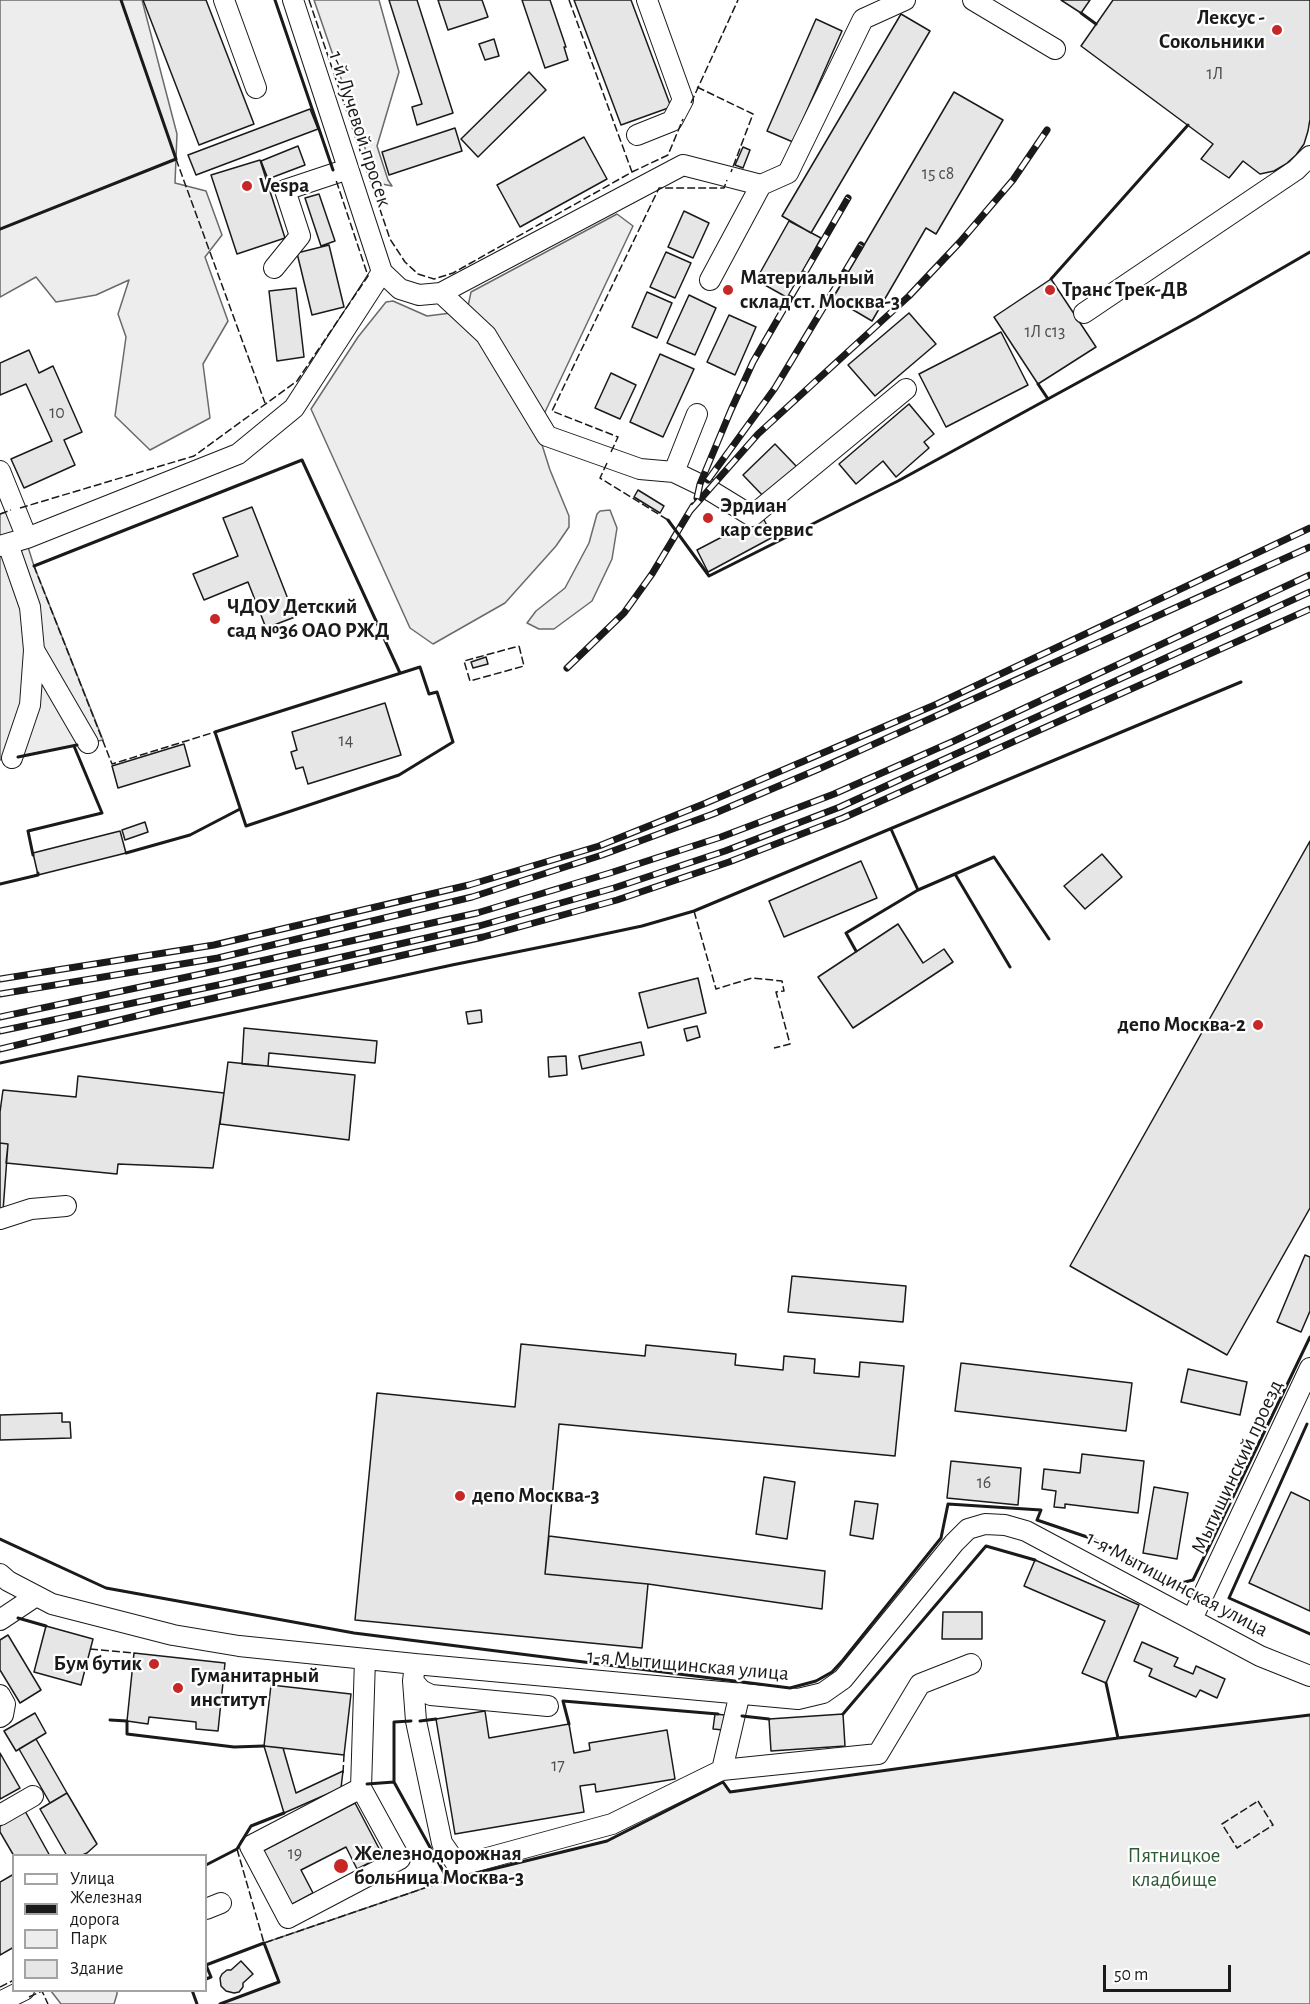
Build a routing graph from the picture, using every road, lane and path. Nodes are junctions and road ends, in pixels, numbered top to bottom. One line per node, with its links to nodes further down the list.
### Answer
1 (224, 0): 7 (street)
2 (293, 0): 10 (street, 1-й Лучевой просек)
3 (647, 0): 8 (street)
4 (905, 0): 11 (street)
5 (973, 0): 6 (street)
6 (1056, 50)
7 (256, 88)
8 (637, 135)
9 (1310, 156): 16 (street)
10 (348, 170): 12 (street); 13 (street, 1-й Лучевой просек)
11 (761, 185): 14 (street); 15 (street)
12 (274, 268)
13 (382, 272): 15 (street); 21 (street)
14 (710, 280)
15 (441, 293): 20 (street)
16 (1084, 313)
17 (906, 389): 20 (street)
18 (698, 414): 20 (street)
19 (0, 471): 21 (street)
20 (674, 472)
21 (27, 538): 22 (street)
22 (4, 545): 23 (street)
23 (34, 650): 24 (street); 25 (street)
24 (88, 743)
25 (12, 758)
26 (66, 1206): 27 (street)
27 (0, 1219)
28 (1310, 1368): 32 (street, Мытищинский проезд)
29 (0, 1574): 30 (street, 1-я Мытищинская улица)
30 (36, 1596): 31 (street); 33 (street, 1-я Мытищинская улица)
31 (0, 1620)
32 (1192, 1620): 36 (street, 1-я Мытищинская улица); 37 (street, 1-я Мытищинская улица)
33 (365, 1659): 35 (street, 1-я Мытищинская улица); 42 (street)
34 (971, 1664): 41 (street)
35 (414, 1673): 37 (street, 1-я Мытищинская улица); 39 (street); 41 (street)
36 (1310, 1676)
37 (740, 1693): 41 (street)
38 (0, 1695): 40 (street)
39 (548, 1706)
40 (0, 1717)
41 (722, 1770)
42 (361, 1788): 42 (street)
43 (33, 1796): 44 (street)
44 (0, 1815)
45 (20, 1992): 46 (street)
46 (0, 2002)

